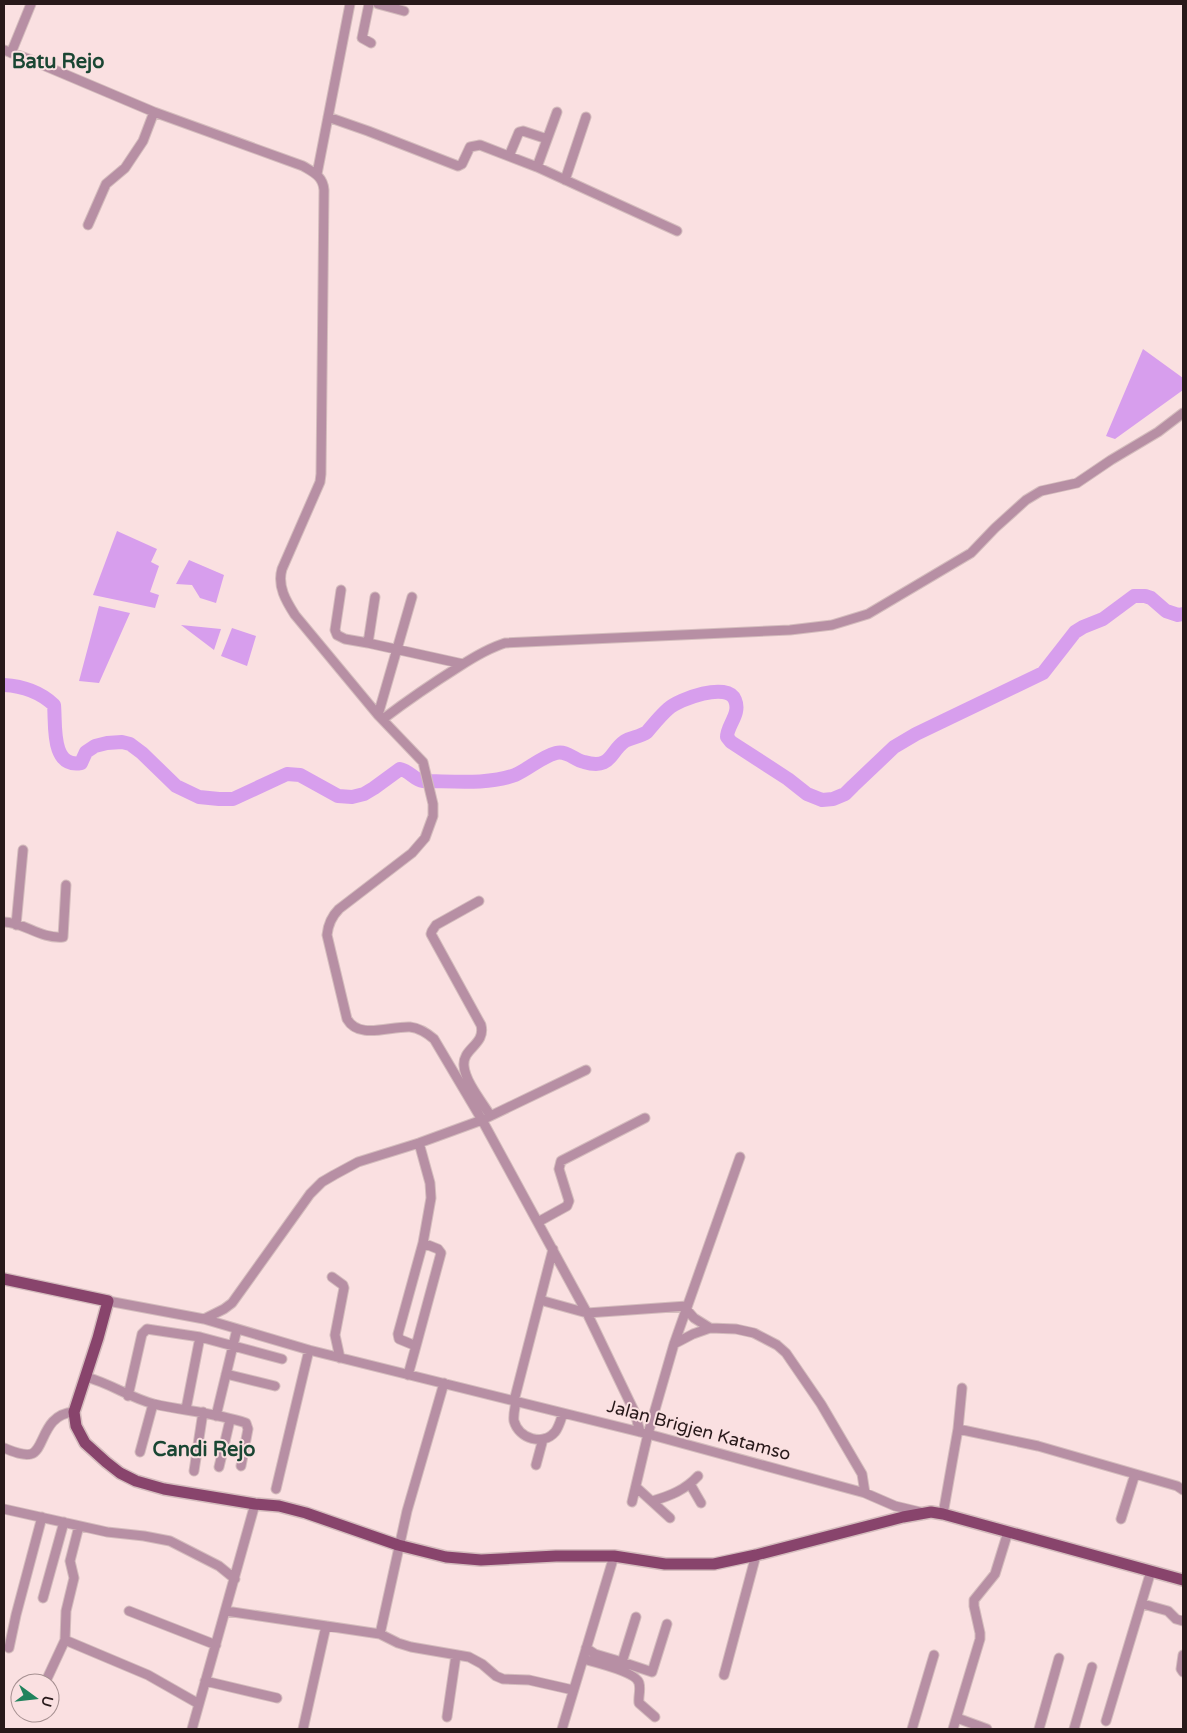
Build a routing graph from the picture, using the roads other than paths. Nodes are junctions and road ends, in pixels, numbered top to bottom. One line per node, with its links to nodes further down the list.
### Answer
1 (31, 4): 7 (street)
2 (350, 4): 10 (street)
3 (369, 4): 6 (street)
4 (378, 4): 5 (street)
5 (404, 11)
6 (371, 43)
7 (7, 51): 8 (street)
8 (154, 112): 15 (street); 17 (street)
9 (557, 112): 12 (street)
10 (328, 117): 13 (street); 15 (street)
11 (586, 117): 16 (street)
12 (547, 139): 13 (street); 14 (street)
13 (509, 156): 14 (street)
14 (537, 167): 16 (street)
15 (316, 174): 26 (street)
16 (565, 180): 18 (street)
17 (88, 225)
18 (677, 230)
19 (1183, 412): 25 (street)
20 (341, 590): 23 (street)
21 (375, 597): 23 (street)
22 (412, 597): 24 (street)
23 (368, 644): 24 (street)
24 (397, 649): 25 (street); 26 (street)
25 (463, 664): 26 (street)
26 (380, 717): 33 (street)
27 (23, 850): 31 (street)
28 (66, 885): 31 (street)
29 (479, 901): 33 (street)
30 (4, 922): 31 (street)
31 (16, 925)
32 (586, 1070): 33 (street)
33 (486, 1118): 35 (street); 37 (street)
34 (645, 1118): 37 (street)
35 (418, 1143): 38 (street); 46 (street)
36 (740, 1157): 44 (street)
37 (538, 1222): 39 (street)
38 (423, 1244): 52 (street); 52 (street)
39 (553, 1249): 43 (street); 45 (street)
40 (332, 1277): 54 (street)
41 (4, 1279): 42 (main road)
42 (108, 1300): 46 (street, Jalan Brigjen Katamso); 58 (main road)
43 (540, 1300): 45 (street); 63 (street)
44 (687, 1308): 45 (street); 47 (street); 50 (street)
45 (587, 1313): 72 (street)
46 (204, 1319): 48 (street, Jalan Brigjen Katamso)
47 (710, 1328): 50 (street); 86 (street)
48 (237, 1329): 51 (street); 53 (street, Jalan Brigjen Katamso)
49 (200, 1337): 51 (street); 62 (street); 65 (street)
50 (674, 1344): 72 (street)
51 (233, 1345): 55 (street); 56 (street)
52 (416, 1346): 57 (street)
53 (310, 1350): 54 (street, Jalan Brigjen Katamso); 84 (street)
54 (340, 1358): 57 (street, Jalan Brigjen Katamso)
55 (282, 1359)
56 (226, 1374): 60 (street); 69 (street)
57 (408, 1375): 59 (street, Jalan Brigjen Katamso)
58 (86, 1377): 62 (street); 66 (main road)
59 (444, 1383): 63 (street, Jalan Brigjen Katamso); 99 (street)
60 (275, 1386)
61 (962, 1388): 71 (street)
62 (128, 1396): 64 (street)
63 (515, 1401): 68 (street, Jalan Brigjen Katamso); 73 (street)
64 (153, 1404): 65 (street); 75 (street)
65 (186, 1409): 67 (street)
66 (74, 1412): 74 (street); 90 (main road)
67 (203, 1412): 69 (street); 79 (street)
68 (563, 1414): 72 (street, Jalan Brigjen Katamso); 73 (street)
69 (216, 1416): 70 (street)
70 (230, 1420): 76 (street); 78 (street)
71 (958, 1429): 80 (street); 92 (street)
72 (644, 1433): 83 (street); 86 (street, Jalan Brigjen Katamso)
73 (543, 1439): 77 (street)
74 (4, 1448)
75 (140, 1452)
76 (240, 1466)
77 (536, 1466)
78 (219, 1467)
79 (194, 1471)
80 (1135, 1474): 85 (street); 95 (street)
81 (698, 1476): 82 (street)
82 (690, 1484): 87 (street); 89 (street)
83 (636, 1486): 87 (street); 88 (street)
84 (276, 1488)
85 (1183, 1490)
86 (865, 1493): 92 (street, Jalan Brigjen Katamso)
87 (652, 1501): 94 (street)
88 (632, 1502)
89 (701, 1503)
90 (255, 1504): 99 (main road); 103 (street)
91 (4, 1509): 93 (street)
92 (937, 1513): 98 (main road, Jalan Brigjen Katamso); 100 (main road)
93 (42, 1517): 96 (street); 116 (street)
94 (670, 1518)
95 (1122, 1518)
96 (64, 1522): 97 (street); 105 (street)
97 (79, 1526): 103 (street); 114 (street)
98 (1008, 1532): 102 (main road, Jalan Brigjen Katamso); 134 (street)
99 (398, 1545): 101 (main road); 113 (street)
100 (756, 1554): 101 (main road); 127 (street)
101 (614, 1556): 117 (street)
102 (1151, 1571): 104 (main road, Jalan Brigjen Katamso); 106 (street)
103 (235, 1579): 108 (street)
104 (1183, 1580)
105 (43, 1598)
106 (1143, 1604): 110 (street); 135 (street)
107 (129, 1611): 115 (street)
108 (226, 1612): 112 (street); 115 (street)
109 (636, 1617): 123 (street)
110 (1183, 1620)
111 (667, 1624): 123 (street)
112 (326, 1626): 113 (street); 137 (street)
113 (380, 1634): 118 (street)
114 (65, 1640): 126 (street); 131 (street)
115 (216, 1644): 128 (street)
116 (10, 1648)
117 (586, 1648): 122 (street); 123 (street)
118 (456, 1655): 129 (street); 132 (street)
119 (934, 1655): 139 (street)
120 (1183, 1655): 125 (street)
121 (1059, 1658): 142 (street)
122 (583, 1659): 129 (street); 133 (street)
123 (622, 1662)
124 (1092, 1667): 143 (street)
125 (1183, 1672)
126 (50, 1673)
127 (724, 1675)
128 (206, 1682): 130 (street); 131 (street)
129 (574, 1690): 138 (street)
130 (277, 1698)
131 (199, 1704): 136 (street)
132 (447, 1717)
133 (656, 1717)
134 (956, 1718): 140 (street); 141 (street)
135 (1106, 1721)
136 (192, 1729)
137 (303, 1729)
138 (562, 1729)
139 (912, 1729)
140 (953, 1729)
141 (987, 1729)
142 (1040, 1729)
143 (1074, 1729)

